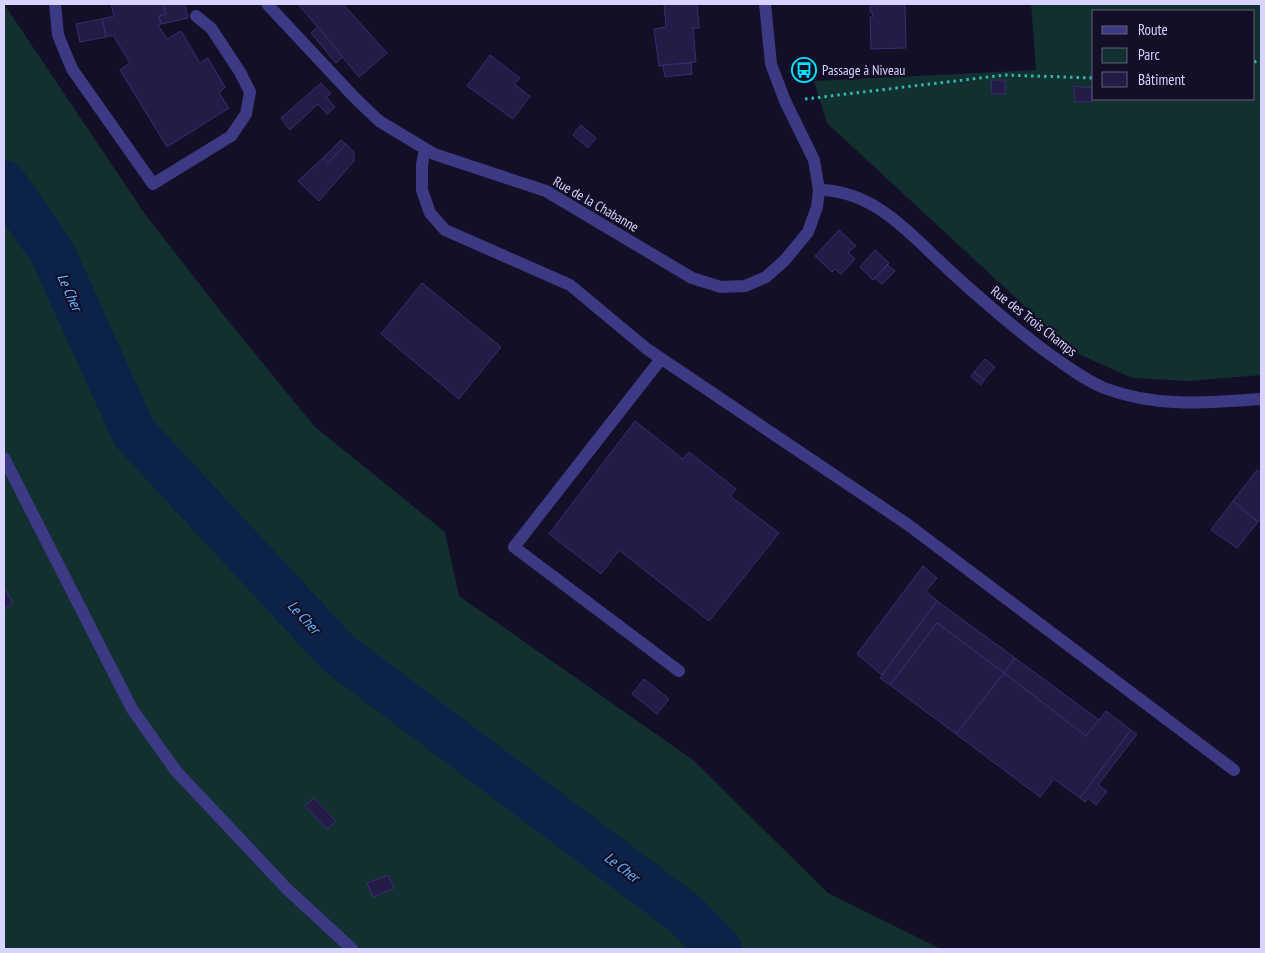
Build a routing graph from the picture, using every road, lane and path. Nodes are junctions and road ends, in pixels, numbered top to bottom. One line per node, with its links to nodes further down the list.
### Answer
1 (55, 4): 4 (street)
2 (267, 4): 7 (street, Rue de la Chabanne)
3 (764, 4): 6 (street)
4 (196, 16)
5 (1092, 78): 6 (path)
6 (785, 101): 8 (street)
7 (425, 149): 8 (street, Rue de la Chabanne); 9 (street)
8 (819, 190): 10 (street, Rue des Trois Champs)
9 (662, 359): 12 (street); 13 (street)
10 (1261, 399)
11 (4, 458): 14 (street)
12 (679, 671)
13 (1234, 770)
14 (352, 949)

